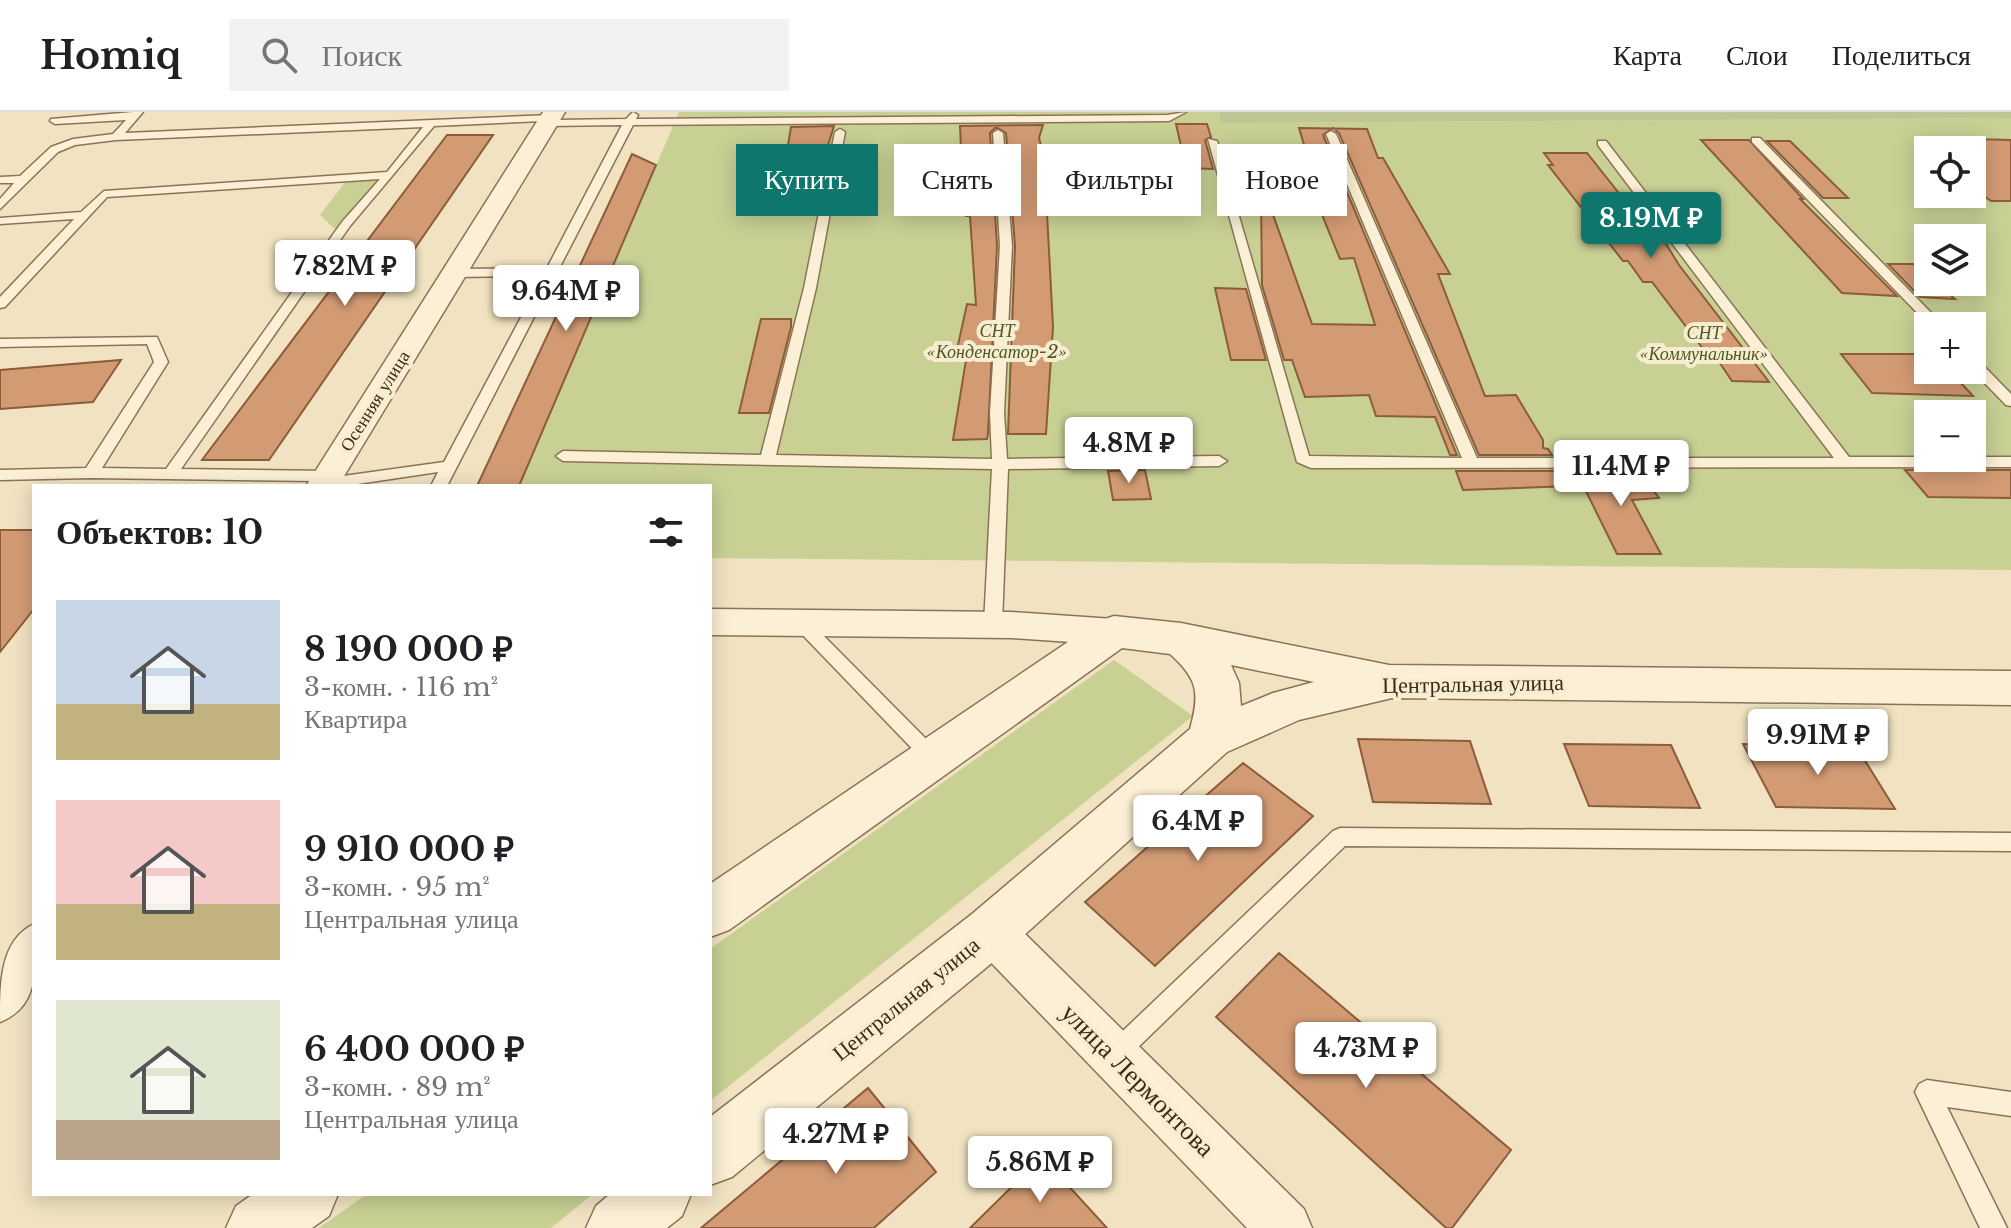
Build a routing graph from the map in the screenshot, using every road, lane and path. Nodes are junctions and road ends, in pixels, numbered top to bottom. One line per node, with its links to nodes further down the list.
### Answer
1 (1181, 112): 3 (lane)
2 (137, 114): 5 (lane); 10 (lane)
3 (632, 117): 4 (lane); 20 (lane)
4 (551, 118): 6 (lane); 21 (street, Осенняя улица)
5 (55, 121)
6 (433, 121): 10 (lane); 14 (lane)
7 (840, 132): 28 (lane)
8 (998, 133): 33 (lane)
9 (1331, 134): 32 (lane)
10 (116, 137): 15 (lane)
11 (1756, 140): 23 (lane)
12 (1212, 141): 32 (lane)
13 (1602, 143): 30 (lane)
14 (390, 175): 18 (lane); 36 (lane)
15 (23, 179): 16 (lane); 17 (lane)
16 (0, 180)
17 (0, 206)
18 (85, 215): 19 (lane); 22 (lane)
19 (0, 221)
20 (551, 272): 21 (lane); 34 (lane)
21 (454, 273): 38 (street, Осенняя улица)
22 (0, 304)
23 (1923, 312)
24 (0, 343): 35 (lane)
25 (1986, 376): 26 (lane)
26 (2011, 402)
27 (563, 456): 28 (lane)
28 (767, 460): 33 (lane)
29 (1219, 461): 33 (lane)
30 (1845, 462): 31 (lane); 32 (lane)
31 (2011, 462)
32 (1472, 463)
33 (1000, 464): 42 (lane)
34 (450, 466): 38 (lane); 39 (lane)
35 (91, 473): 36 (lane); 37 (lane)
36 (170, 474): 38 (lane)
37 (0, 475)
38 (325, 482)
39 (440, 484)
40 (712, 622): 41 (street)
41 (800, 622): 42 (street); 48 (lane)
42 (993, 624): 43 (street)
43 (1114, 632): 44 (street); 48 (street)
44 (1181, 639): 45 (street); 47 (street)
45 (1392, 681): 46 (street, Центральная улица); 47 (street, Центральная улица)
46 (2011, 688)
47 (1211, 739): 51 (street, Центральная улица)
48 (933, 758): 50 (street)
49 (2011, 842): 54 (lane)
50 (712, 912)
51 (991, 931): 54 (street, улица Лермонтова); 56 (street, Центральная улица)
52 (32, 948): 53 (street)
53 (0, 999)
54 (1114, 1055): 61 (street, улица Лермонтова)
55 (2011, 1104): 62 (lane)
56 (712, 1153)
57 (304, 1196): 59 (street)
58 (658, 1196): 60 (street)
59 (258, 1228)
60 (618, 1228)
61 (1285, 1228)
62 (1994, 1228)

